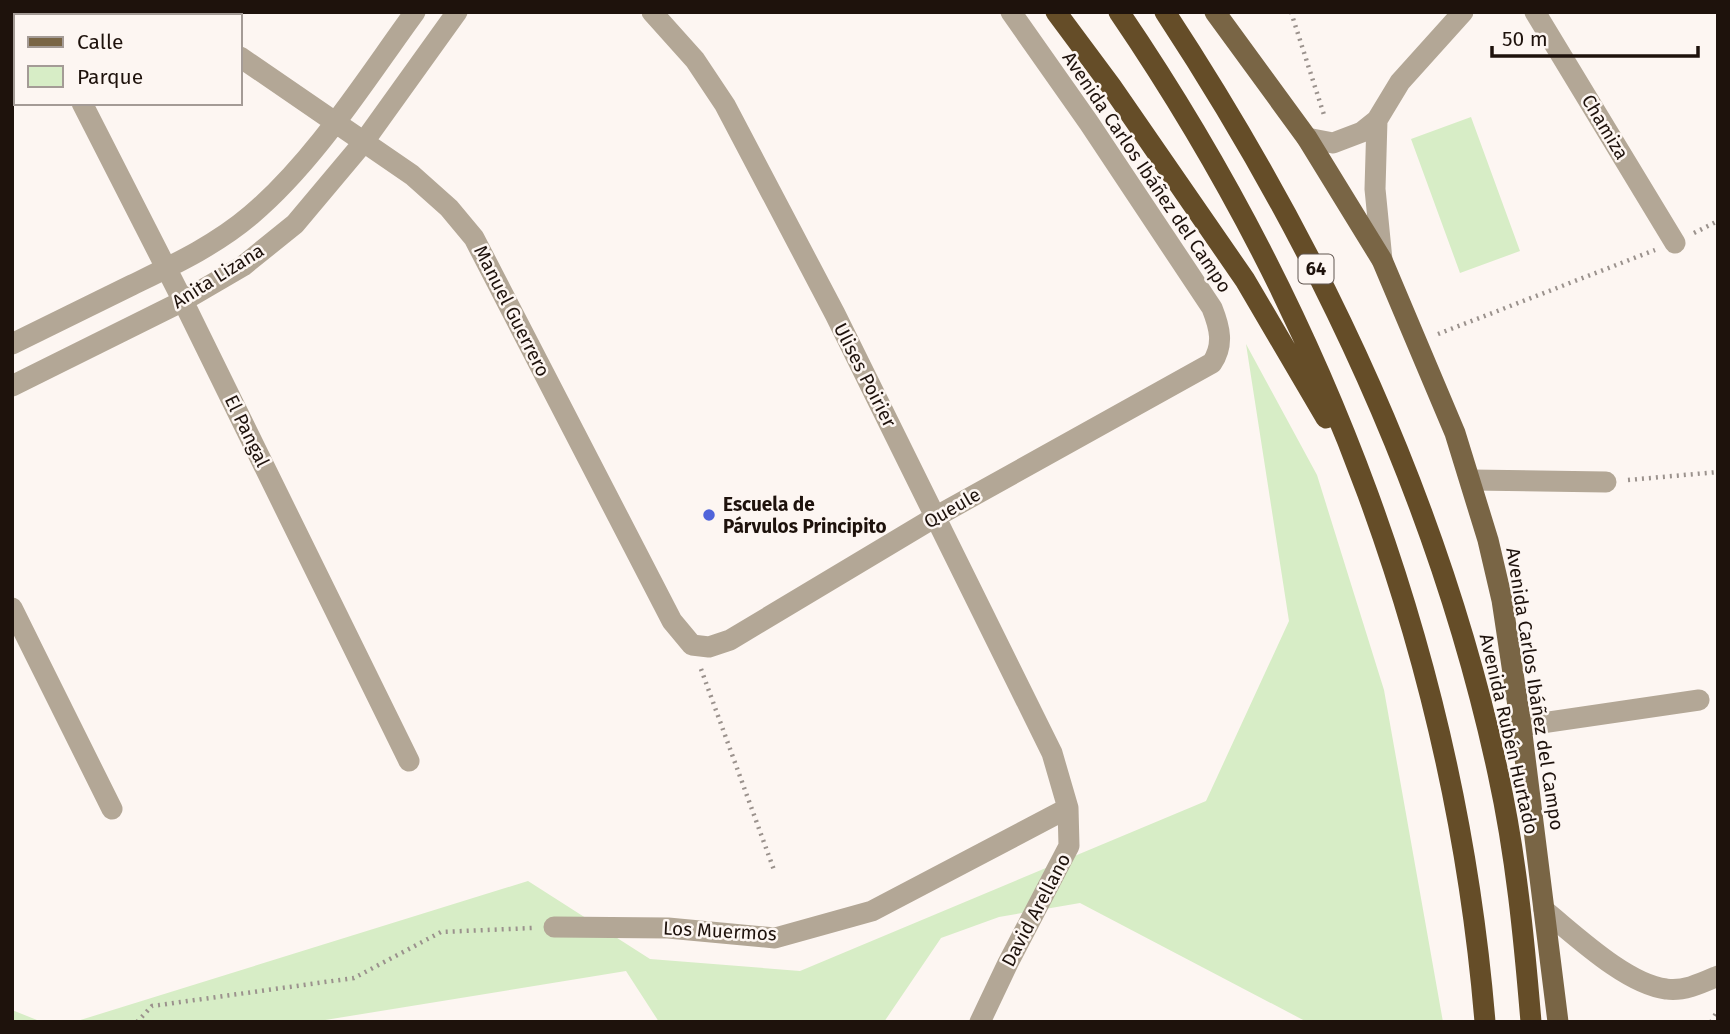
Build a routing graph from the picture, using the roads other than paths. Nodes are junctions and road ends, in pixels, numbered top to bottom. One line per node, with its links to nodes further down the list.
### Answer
1 (415, 12): 14 (street, Anita Lizana)
2 (457, 12): 16 (street, Anita Lizana)
3 (652, 12): 27 (street, Ulises Poirier)
4 (1011, 12): 22 (street, Avenida Carlos Ibáñez del Campo)
5 (1056, 12): 26 (highway)
6 (1119, 12): 26 (highway, 64)
7 (1165, 12): 41 (highway, Avenida Rubén Hurtado / 64)
8 (1215, 12): 15 (main road, Avenida Carlos Ibáñez del Campo)
9 (1463, 12): 13 (street)
10 (1535, 12): 17 (street, Chamiza)
11 (242, 58): 14 (street, Manuel Guerrero)
12 (83, 105): 19 (street, El Pangal)
13 (1377, 120): 15 (street); 18 (street)
14 (335, 123): 16 (street, Manuel Guerrero); 19 (street, Anita Lizana)
15 (1307, 138): 18 (main road, Avenida Carlos Ibáñez del Campo)
16 (363, 143): 20 (street, Anita Lizana); 29 (street, Manuel Guerrero)
17 (1675, 243)
18 (1382, 260): 24 (main road, Avenida Carlos Ibáñez del Campo)
19 (166, 268): 20 (street, El Pangal); 21 (street, Anita Lizana)
20 (183, 301): 23 (street, Anita Lizana); 33 (street, El Pangal)
21 (12, 344)
22 (1212, 363): 27 (street, Queule)
23 (12, 386)
24 (1471, 480): 25 (street); 31 (main road, Avenida Carlos Ibáñez del Campo)
25 (1606, 482)
26 (1366, 488): 40 (highway, 64)
27 (937, 516): 29 (street, Queule); 32 (street, Ulises Poirier)
28 (12, 608): 35 (street)
29 (692, 645)
30 (1699, 700): 31 (street)
31 (1521, 726): 36 (main road, Avenida Carlos Ibáñez del Campo)
32 (1052, 753): 34 (street, David Arellano)
33 (409, 761)
34 (1068, 808): 37 (street, Los Muermos); 39 (street, David Arellano)
35 (112, 809)
36 (1544, 909): 38 (street); 42 (main road, Avenida Carlos Ibáñez del Campo)
37 (554, 927)
38 (1718, 976)
39 (980, 1022)
40 (1482, 1022)
41 (1531, 1022)
42 (1558, 1022)

